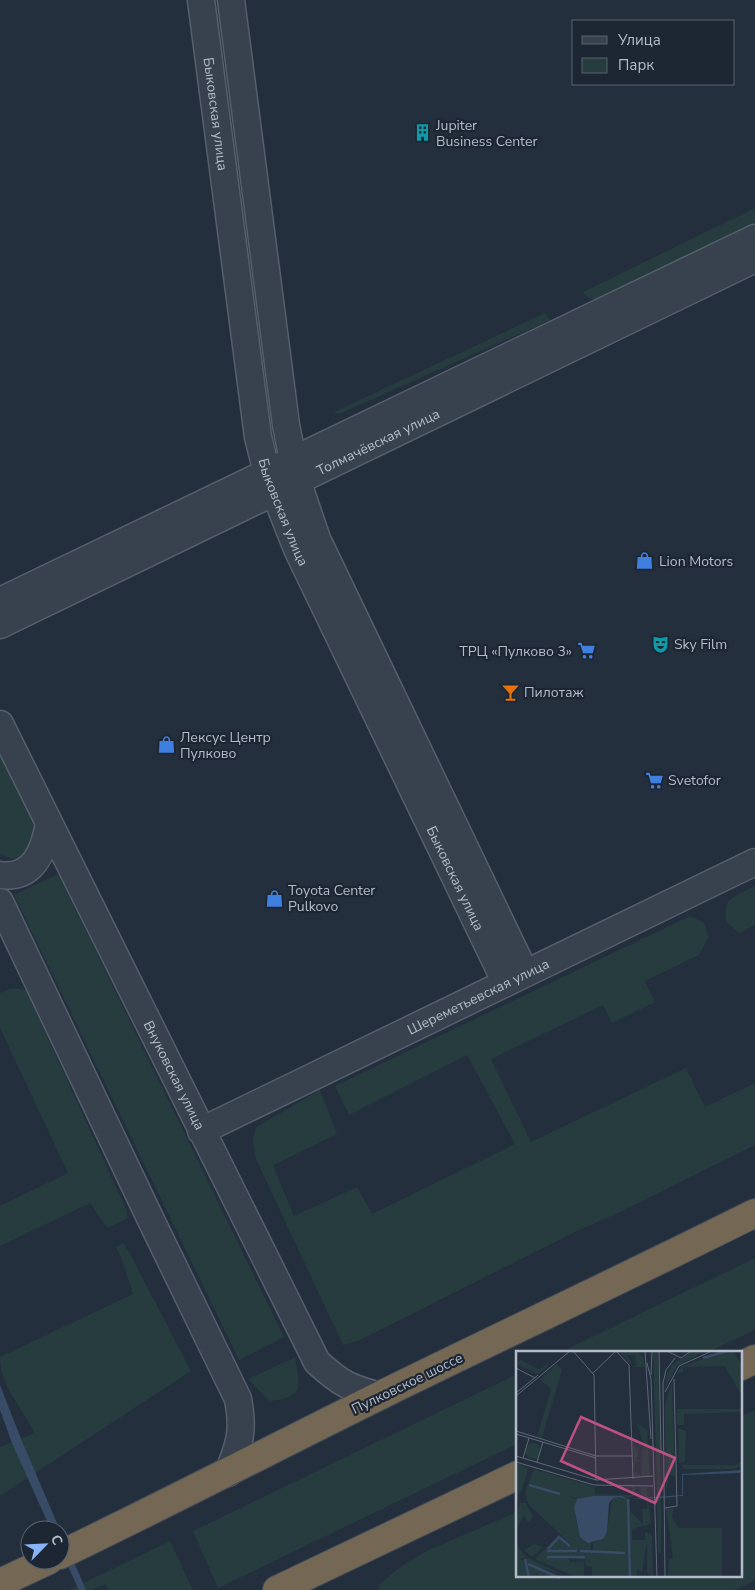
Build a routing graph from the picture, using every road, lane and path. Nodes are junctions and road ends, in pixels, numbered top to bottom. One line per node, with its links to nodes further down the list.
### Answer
1 (201, 0): 6 (street, Быковская улица)
2 (231, 0): 5 (street, Быковская улица)
3 (755, 238): 5 (street, Толмачёвская улица)
4 (755, 259): 5 (street, Толмачёвская улица)
5 (295, 470): 6 (street, Толмачёвская улица); 14 (street, Быковская улица)
6 (270, 482): 7 (street, Толмачёвская улица); 8 (street, Толмачёвская улица); 14 (street, Быковская улица)
7 (0, 601)
8 (0, 624)
9 (0, 724): 10 (street, Внуковская улица)
10 (49, 824): 12 (street); 15 (street, Внуковская улица)
11 (755, 862): 14 (street, Шереметьевская улица)
12 (0, 875)
13 (0, 902): 18 (street)
14 (515, 978): 15 (street, Шереметьевская улица)
15 (201, 1131): 17 (street, Внуковская улица)
16 (755, 1213): 17 (highway, Пулковское шоссе)
17 (380, 1396): 18 (highway, Пулковское шоссе)
18 (228, 1473): 20 (highway, Пулковское шоссе)
19 (516, 1476): 23 (highway)
20 (70, 1549)
21 (29, 1570): 22 (highway)
22 (0, 1584)
23 (277, 1590)

